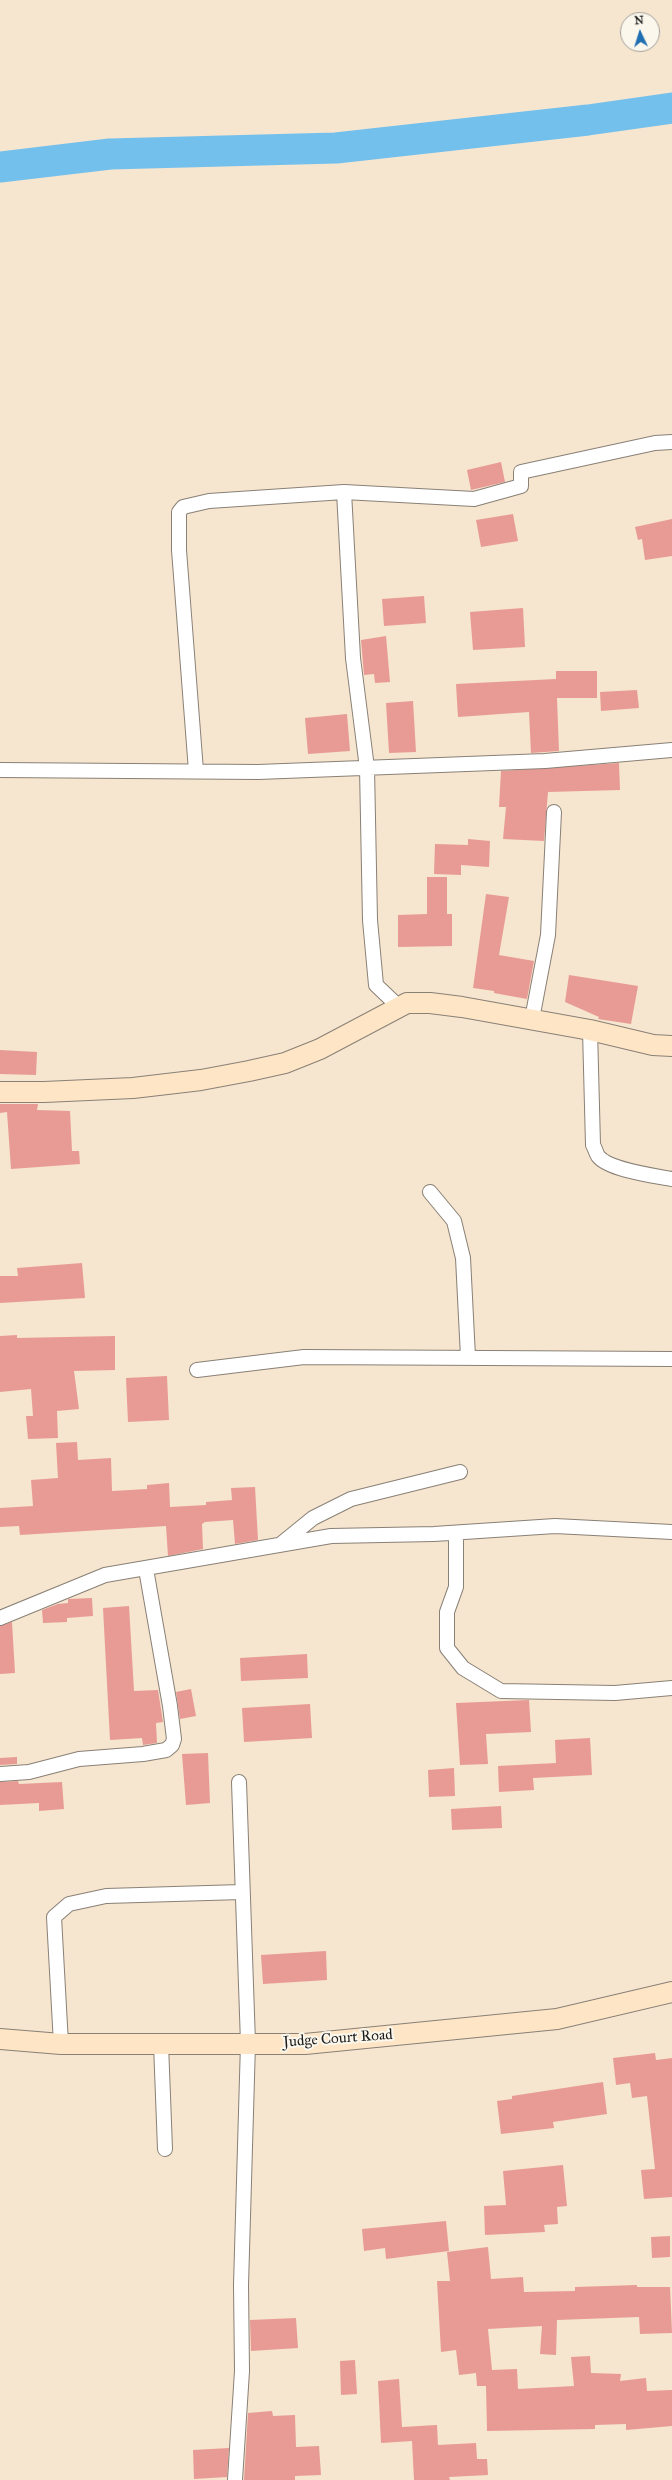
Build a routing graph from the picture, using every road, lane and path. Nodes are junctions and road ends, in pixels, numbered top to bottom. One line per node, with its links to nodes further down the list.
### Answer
1 (672, 442): 2 (street)
2 (344, 492): 4 (street); 6 (street)
3 (672, 750): 4 (street)
4 (367, 768): 6 (street); 8 (street)
5 (0, 770): 6 (street)
6 (196, 771)
7 (554, 812): 9 (street)
8 (398, 1006): 9 (street); 12 (street)
9 (532, 1019): 10 (street)
10 (590, 1030): 11 (street); 13 (street)
11 (672, 1046)
12 (0, 1092)
13 (672, 1179)
14 (430, 1192): 15 (street)
15 (468, 1357): 16 (street); 17 (street)
16 (672, 1359)
17 (198, 1370)
18 (460, 1472): 21 (street)
19 (672, 1532): 20 (street)
20 (456, 1533): 21 (street); 24 (street)
21 (280, 1544): 22 (street)
22 (146, 1569): 23 (street); 25 (street)
23 (0, 1618)
24 (672, 1688)
25 (0, 1774)
26 (239, 1782): 27 (street)
27 (242, 1892): 30 (street); 32 (street)
28 (672, 1992): 32 (street, Judge Court Road)
29 (0, 2039): 30 (street, Judge Court Road)
30 (61, 2044): 31 (street, Judge Court Road)
31 (161, 2044): 32 (street, Judge Court Road); 33 (street)
32 (246, 2044): 34 (street)
33 (165, 2149)
34 (235, 2480)

